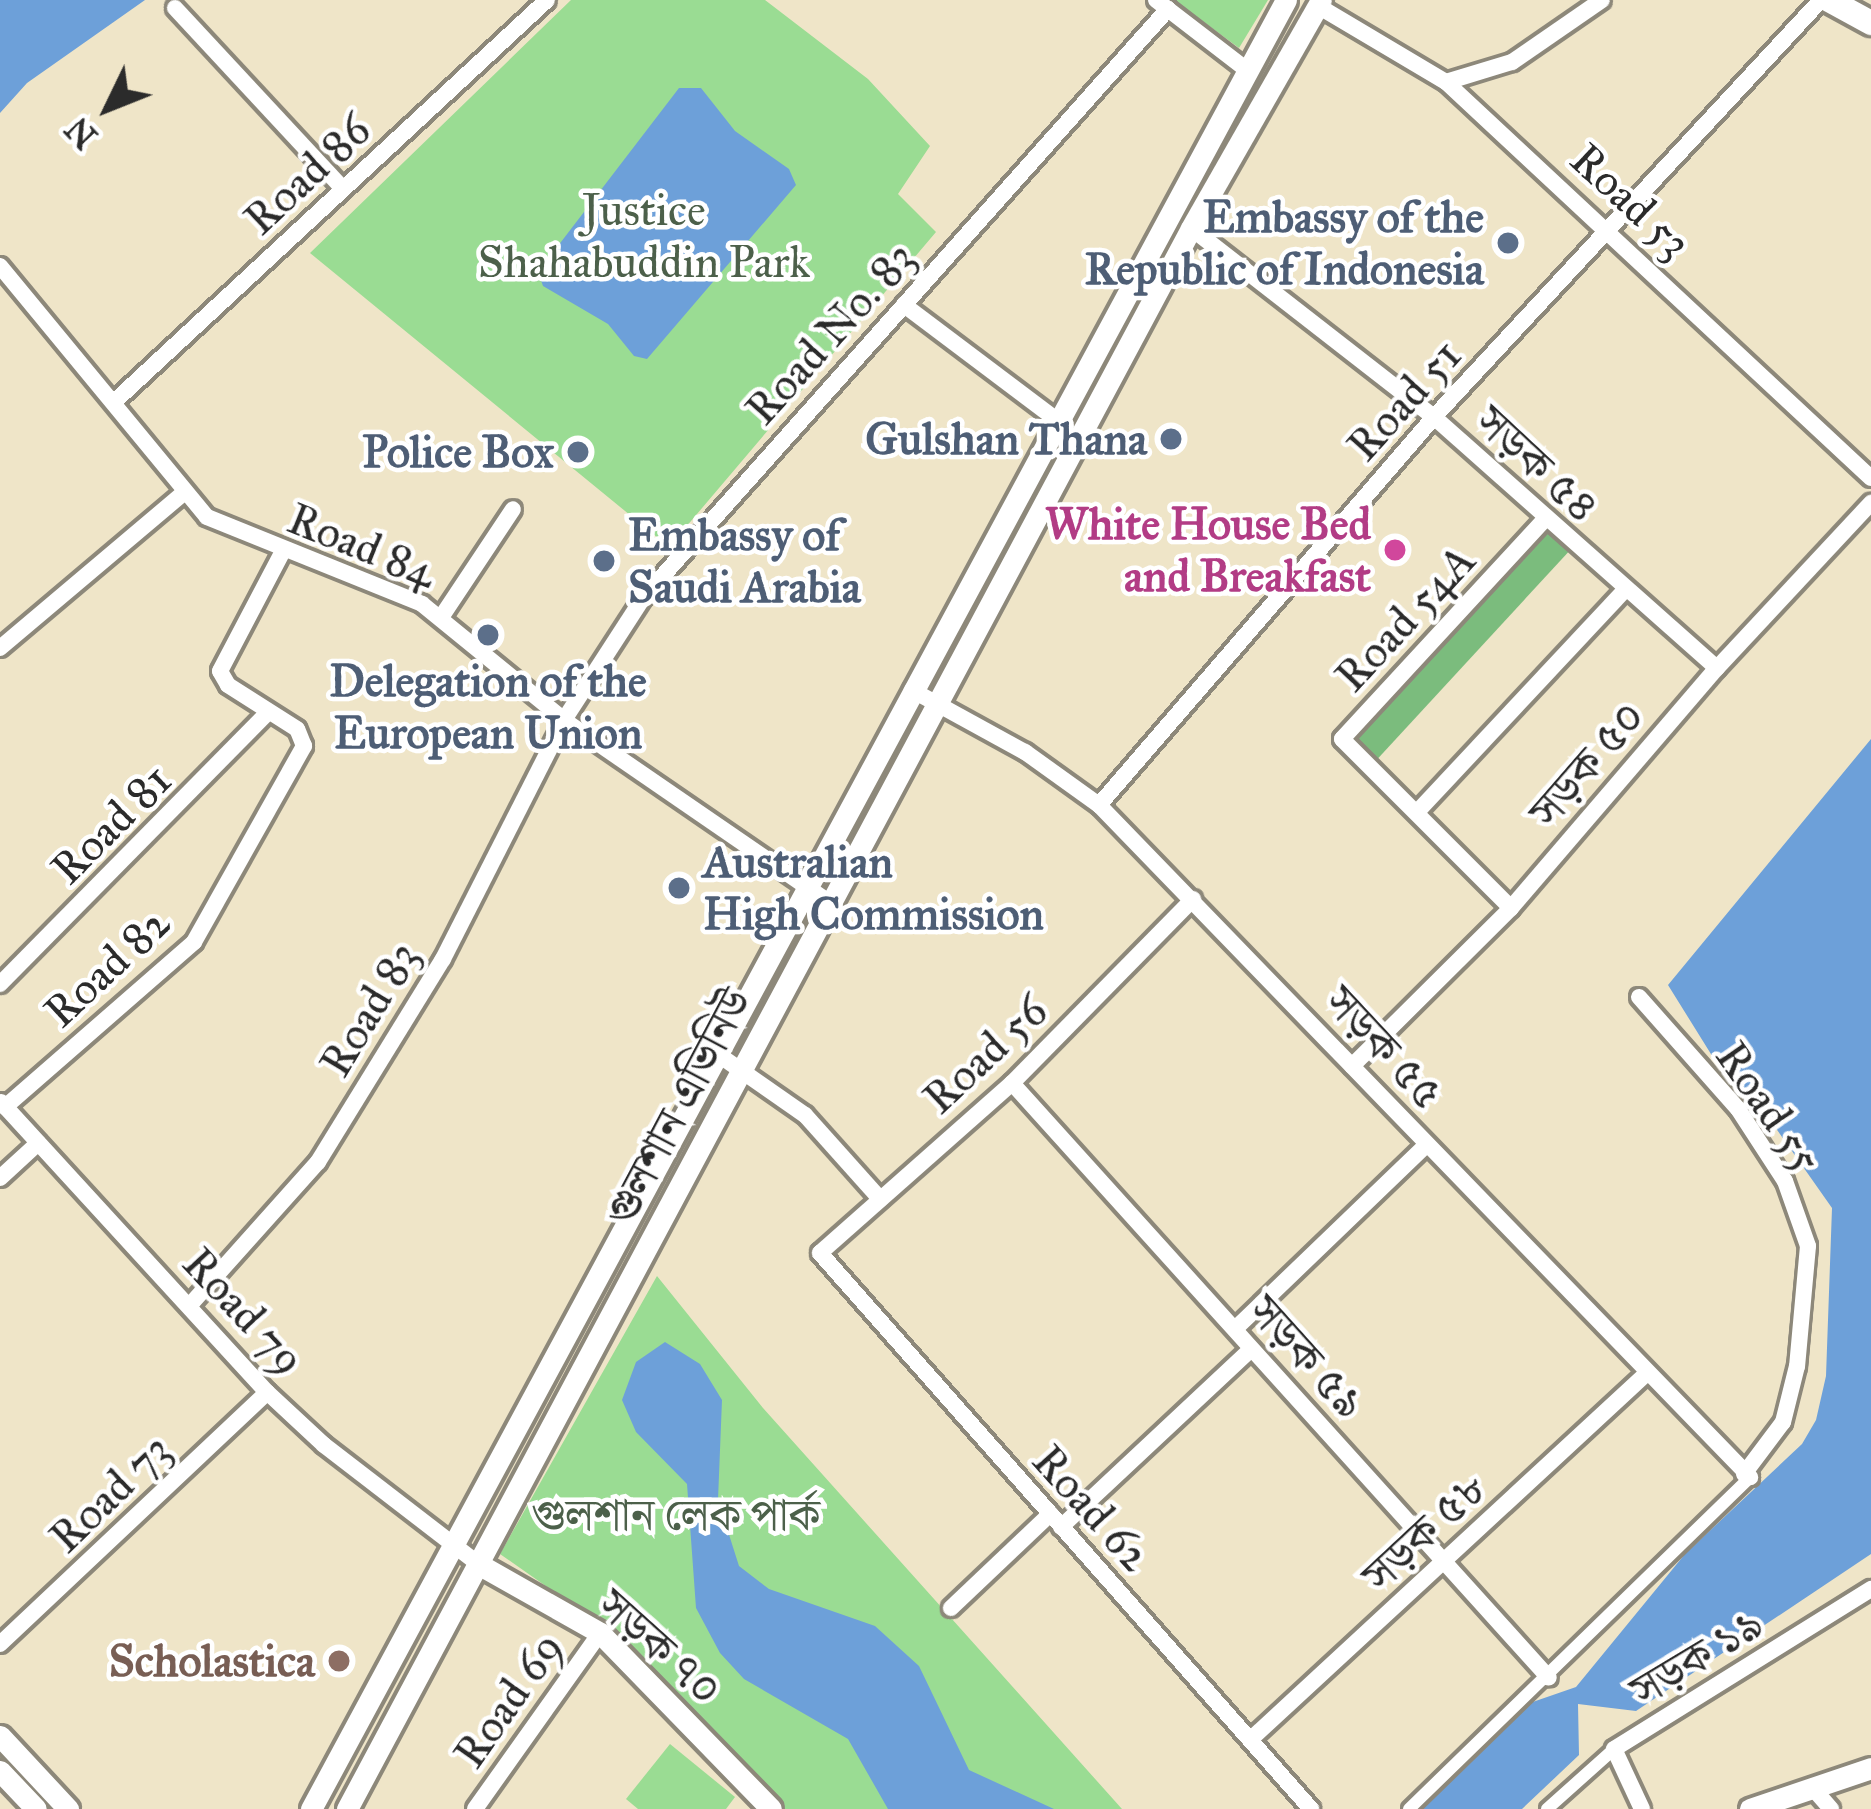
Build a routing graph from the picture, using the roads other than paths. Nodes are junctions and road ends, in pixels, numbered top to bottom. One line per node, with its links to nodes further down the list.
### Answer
1 (547, 0): 11 (street, Road 86)
2 (1286, 0): 9 (street, গুলশান এভিনিউ)
3 (1603, 0): 10 (street)
4 (1825, 0): 8 (main road); 13 (street, Road 51)
5 (1320, 3): 10 (street, Road 53); 12 (street, গুলশান এভিনিউ)
6 (1162, 4): 9 (street); 15 (street, Road No. 83)
7 (175, 8): 11 (street)
8 (1871, 23)
9 (1246, 70): 18 (street, গুলশান এভিনিউ)
10 (1446, 82): 13 (street, Road 53)
11 (343, 190): 16 (street, Road 86)
12 (1191, 228): 17 (street, সড়ক ৫৪); 19 (street, গুলশান এভিনিউ)
13 (1613, 231): 17 (street, Road 51); 20 (street, Road 53)
14 (0, 266): 16 (street, Road 84)
15 (904, 305): 18 (street); 33 (street, Road No. 83)
16 (116, 401): 21 (street, Road 84)
17 (1434, 417): 24 (street, সড়ক ৫৪); 34 (street, Road 51)
18 (1056, 422): 19 (street); 30 (street, গুলশান এভিনিউ)
19 (1082, 436): 31 (street, গুলশান এভিনিউ)
20 (1871, 478)
21 (181, 495): 25 (street, Road 84); 28 (street)
22 (1871, 503): 29 (street, সড়ক ৫০)
23 (513, 509): 27 (street)
24 (1543, 521): 26 (street, সড়ক ৫৪); 35 (street, Road 54A)
25 (282, 553): 27 (street, Road 84); 32 (street)
26 (1623, 592): 29 (street, সড়ক ৫৪); 35 (street)
27 (442, 616): 33 (street, Road 84)
28 (0, 648)
29 (1717, 668): 39 (street, সড়ক ৫০)
30 (912, 690): 31 (street); 36 (street, গুলশান এভিনিউ)
31 (936, 704): 34 (street, সড়ক ৫৫); 38 (street, গুলশান এভিনিউ)
32 (268, 712): 40 (street, Road 81); 46 (street, Road 82)
33 (564, 719): 36 (street, Road 84); 52 (street, Road 83)
34 (1099, 805): 37 (street, সড়ক ৫৫)
35 (1418, 811): 39 (street, Road 54A)
36 (802, 890): 38 (street, Road 84); 42 (street, গুলশান এভিনিউ)
37 (1193, 899): 43 (street, সড়ক ৫৫); 45 (street, Road 56)
38 (832, 904): 44 (street, গুলশান এভিনিউ)
39 (1511, 908): 43 (street, সড়ক ৫০)
40 (0, 984)
41 (1639, 997): 57 (street, Road 55)
42 (716, 1053): 44 (street); 59 (street, গুলশান এভিনিউ)
43 (1352, 1066): 48 (street, সড়ক ৫৫)
44 (742, 1069): 50 (street); 60 (street, গুলশান এভিনিউ)
45 (1012, 1083): 50 (street, Road 56); 53 (street, সড়ক ৫৯)
46 (2, 1104): 47 (street, Road 79)
47 (38, 1143): 49 (street); 52 (street, Road 79)
48 (1426, 1145): 53 (street); 55 (street, সড়ক ৫৫)
49 (0, 1178)
50 (880, 1199): 51 (street, Road 56)
51 (820, 1253): 58 (street, Road 62)
52 (190, 1305): 56 (street, Road 79)
53 (1235, 1329): 54 (street, সড়ক ৫৯)
54 (1251, 1348): 58 (street); 61 (street, সড়ক ৫৯)
55 (1646, 1374): 57 (street, সড়ক ৫৫); 61 (street, সড়ক ৫৮)
56 (267, 1392): 59 (street, Road 79); 65 (street, Road 73)
57 (1747, 1476): 66 (street)
58 (1055, 1521): 63 (street); 68 (street, Road 62)
59 (454, 1548): 60 (street, Road 79); 75 (street, গুলশান এভিনিউ)
60 (480, 1564): 64 (street, সড়ক ৭০); 76 (street, গুলশান এভিনিউ)
61 (1444, 1564): 66 (street, সড়ক ৫৯); 68 (street, সড়ক ৫৮)
62 (1871, 1589): 69 (street, সড়ক ১৯)
63 (951, 1608)
64 (600, 1633): 77 (street, Road 69); 78 (street, সড়ক ৭০)
65 (0, 1644)
66 (1549, 1678): 80 (street)
67 (0, 1736): 74 (street)
68 (1250, 1740): 79 (street, Road 62)
69 (1614, 1749): 81 (street); 82 (street, সড়ক ১৯)
70 (1871, 1768): 72 (street)
71 (0, 1771): 73 (street)
72 (1812, 1787): 83 (street); 84 (street)
73 (35, 1809)
74 (68, 1809)
75 (311, 1809)
76 (347, 1809)
77 (475, 1809)
78 (772, 1809)
79 (1311, 1809)
80 (1409, 1809)
81 (1547, 1809)
82 (1642, 1809)
83 (1750, 1809)
84 (1832, 1809)

